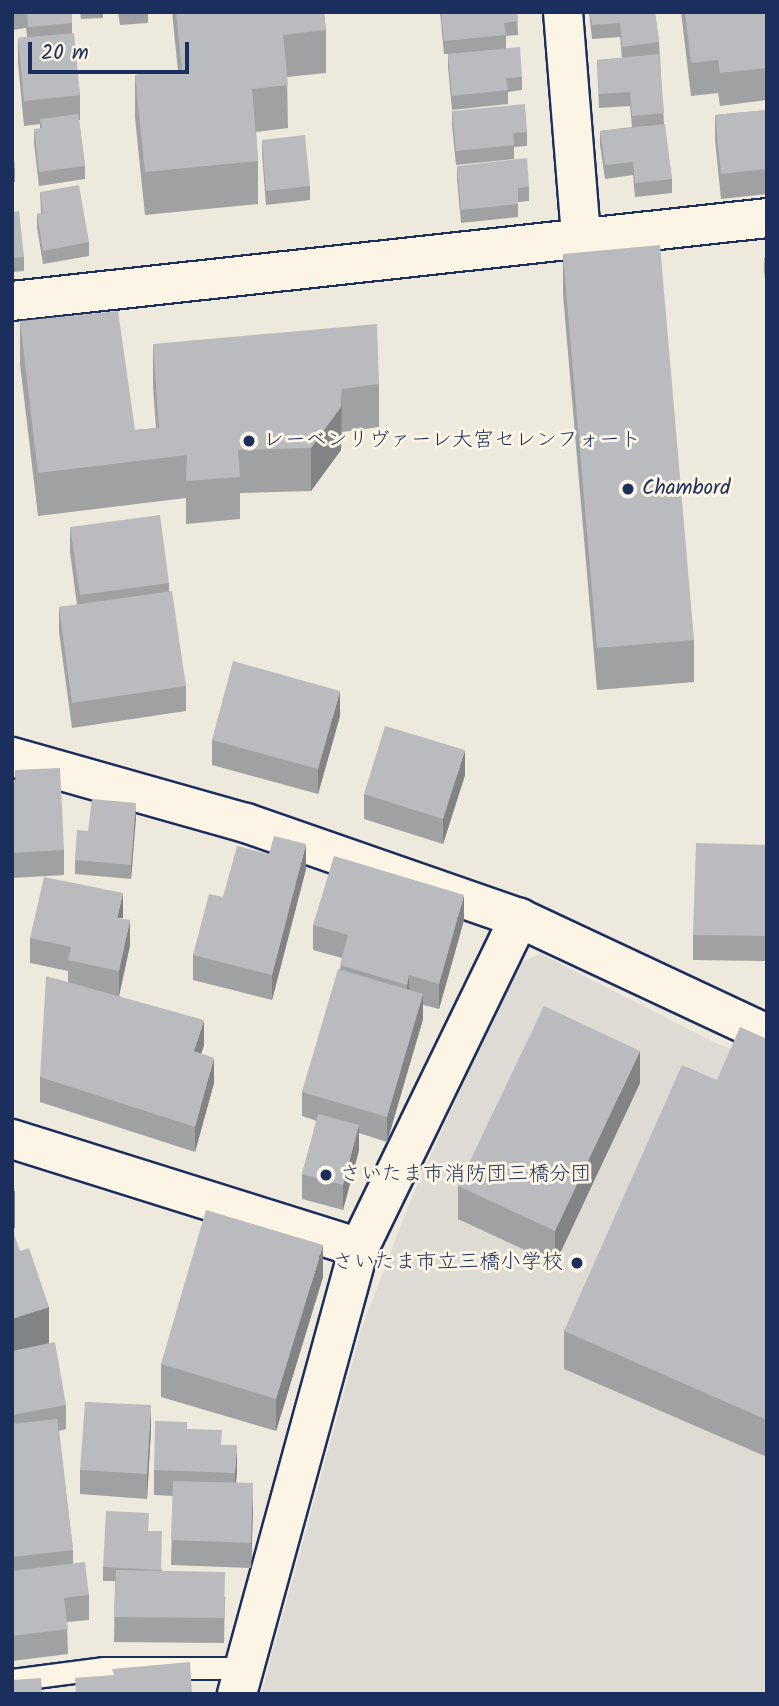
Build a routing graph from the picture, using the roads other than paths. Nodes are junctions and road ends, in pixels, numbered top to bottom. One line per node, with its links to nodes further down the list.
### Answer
1 (563, 12): 3 (street)
2 (767, 218): 3 (street)
3 (581, 238): 4 (street)
4 (12, 301)
5 (12, 757): 6 (street)
6 (519, 918): 7 (street); 9 (street)
7 (767, 1034)
8 (12, 1139): 9 (street)
9 (359, 1248): 11 (street)
10 (12, 1680): 11 (lane)
11 (240, 1681)

